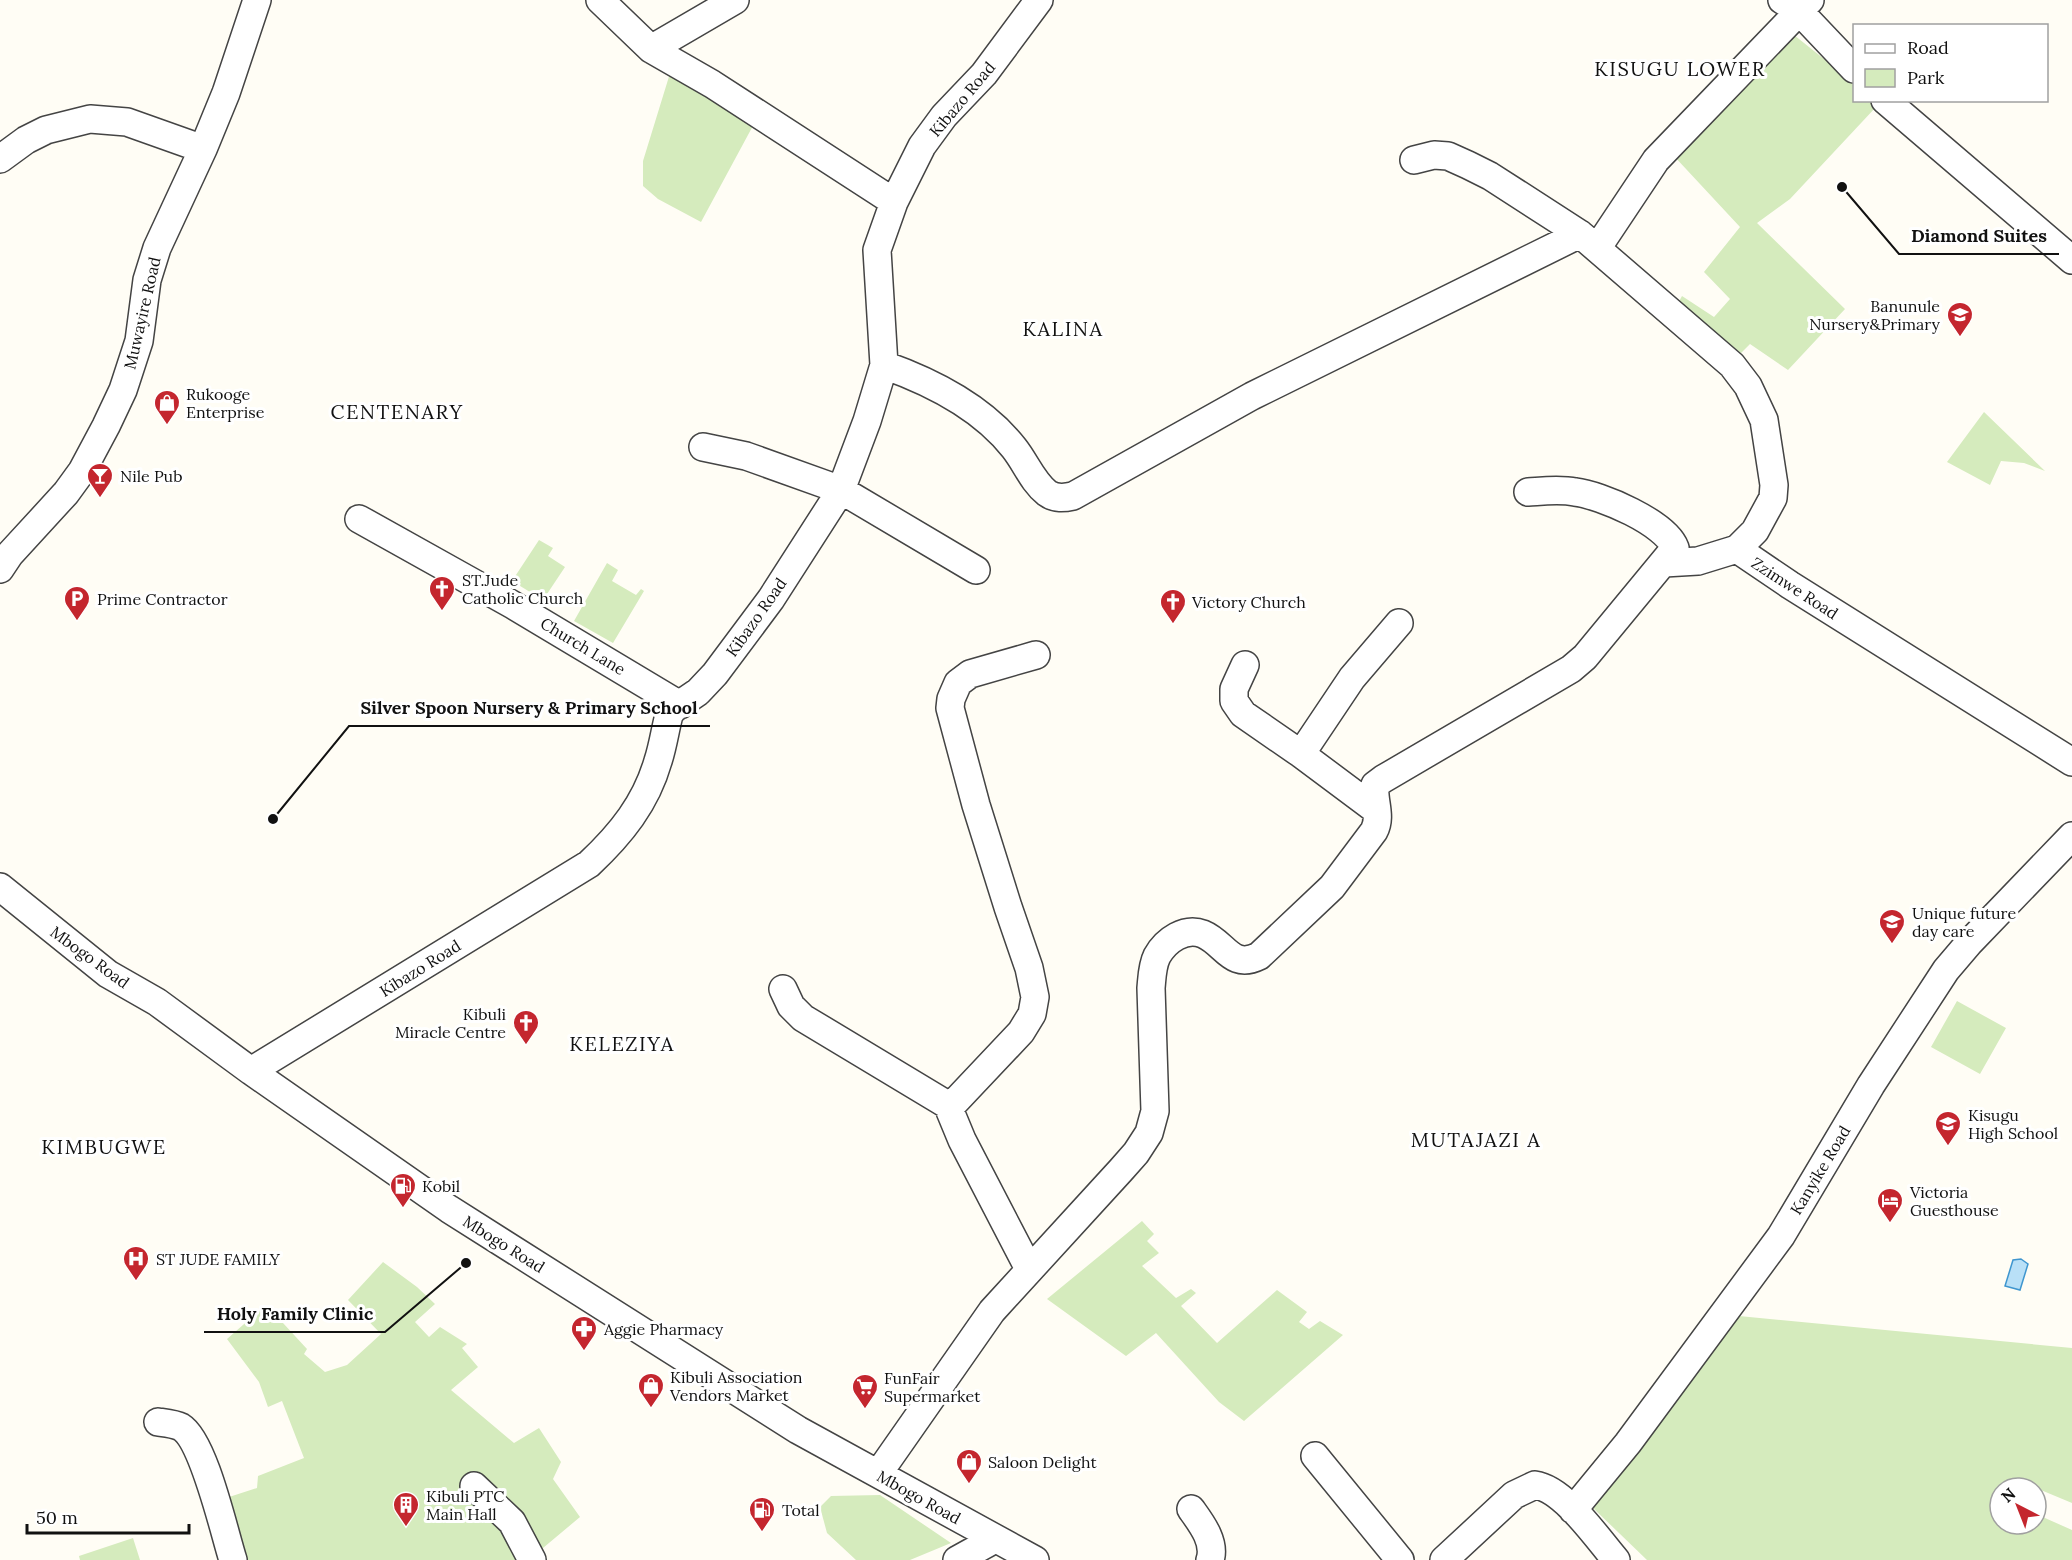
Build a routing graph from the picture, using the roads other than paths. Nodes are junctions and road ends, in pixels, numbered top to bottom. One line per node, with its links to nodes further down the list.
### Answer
1 (257, 0): 9 (street, Muwayire Road)
2 (600, 0): 6 (street)
3 (735, 0): 6 (street)
4 (1039, 0): 12 (street, Kibazo Road)
5 (1797, 4): 7 (street); 13 (street)
6 (651, 49): 12 (street)
7 (1853, 68)
8 (1887, 102): 14 (street)
9 (203, 149): 10 (street); 22 (street, Muwayire Road)
10 (0, 159)
11 (1414, 160): 13 (street)
12 (894, 202): 15 (street, Kibazo Road)
13 (1589, 240): 15 (street); 20 (street)
14 (2072, 260)
15 (884, 364): 17 (street, Kibazo Road)
16 (703, 447): 17 (street)
17 (841, 490): 23 (street); 27 (street, Kibazo Road)
18 (1528, 492): 21 (street)
19 (359, 519): 27 (street, Church Lane)
20 (1737, 549): 21 (street, Zzimwe Road); 29 (street, Zzimwe Road)
21 (1664, 563): 30 (street)
22 (0, 569)
23 (976, 570)
24 (1399, 623): 28 (street)
25 (1036, 656): 35 (street)
26 (1245, 665): 28 (street)
27 (680, 705): 34 (street, Kibazo Road)
28 (1301, 754): 30 (street)
29 (2072, 762)
30 (1376, 810): 36 (street)
31 (2072, 836): 42 (street, Kanyike Road)
32 (0, 887): 34 (street, Mbogo Road)
33 (783, 989): 35 (street)
34 (251, 1071): 39 (street, Mbogo Road)
35 (951, 1107): 36 (street)
36 (1029, 1269): 39 (street)
37 (158, 1422): 44 (street)
38 (1315, 1456): 49 (street)
39 (878, 1474): 43 (street, Mbogo Road)
40 (474, 1486): 45 (street)
41 (1191, 1509): 48 (street)
42 (1572, 1510): 50 (street); 51 (street)
43 (995, 1539): 46 (street); 47 (street, Mbogo Road)
44 (233, 1560)
45 (532, 1560)
46 (957, 1560)
47 (1035, 1560)
48 (1210, 1560)
49 (1400, 1560)
50 (1444, 1560)
51 (1616, 1560)

